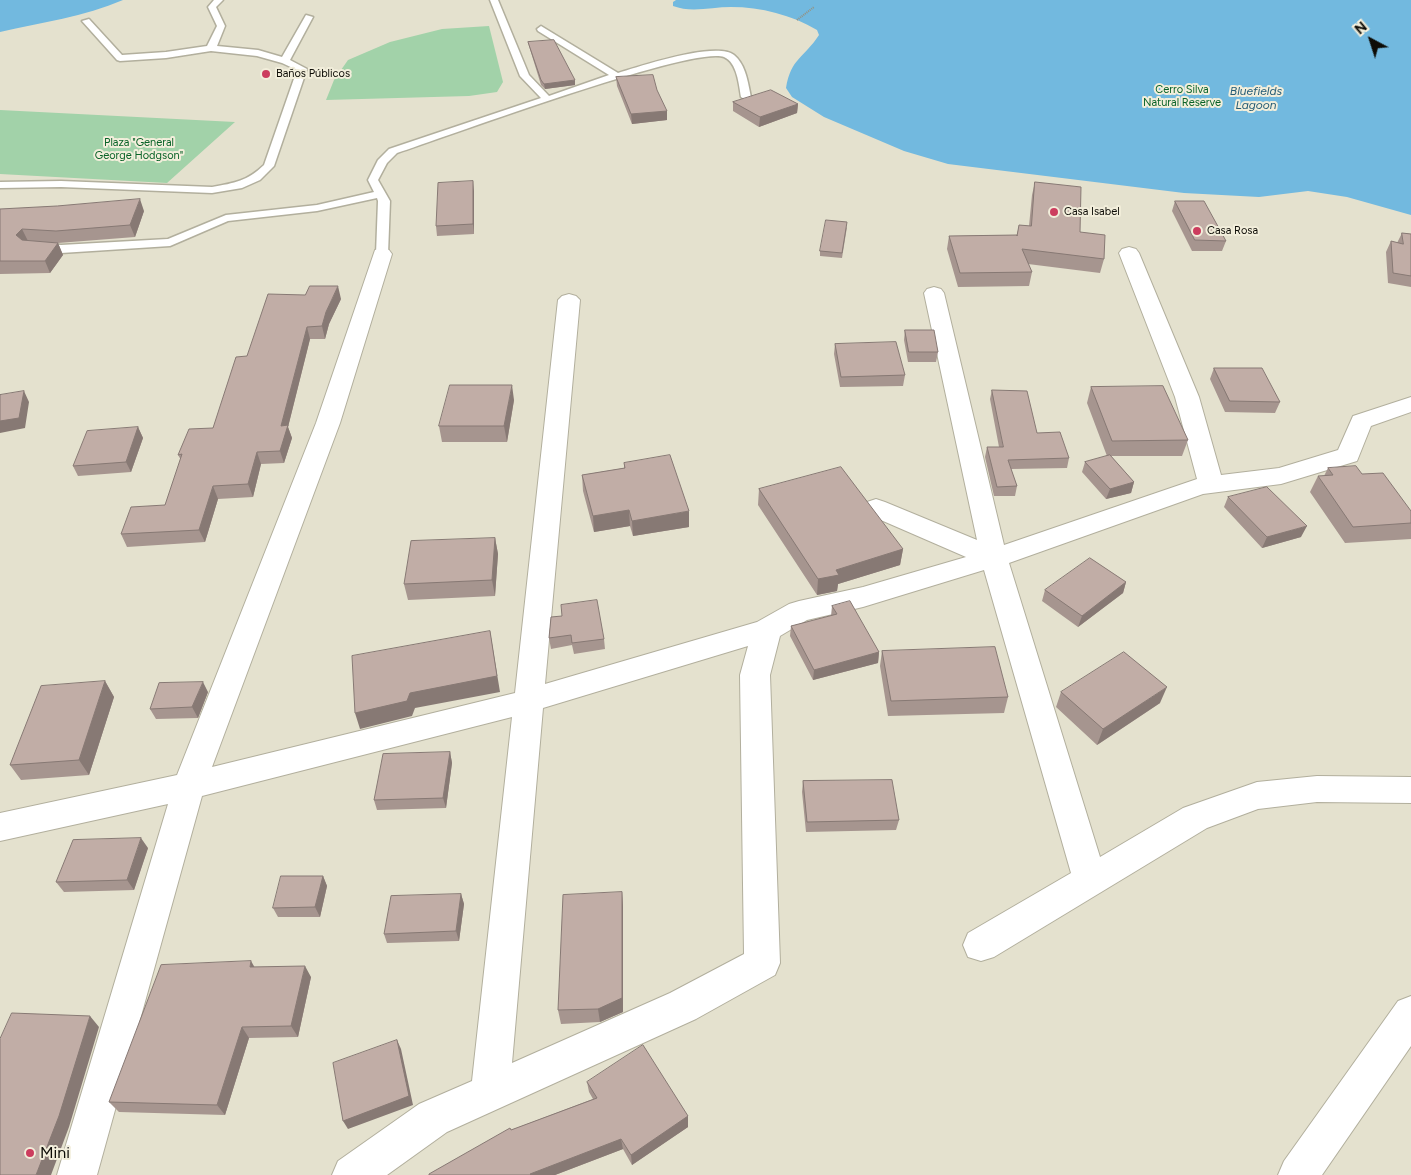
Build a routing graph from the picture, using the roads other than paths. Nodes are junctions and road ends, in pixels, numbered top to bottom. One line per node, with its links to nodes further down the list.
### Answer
1 (219, 0): 6 (lane)
2 (494, 0): 10 (lane)
3 (309, 17): 7 (lane)
4 (86, 21): 6 (lane)
5 (541, 29): 8 (lane)
6 (211, 48): 7 (lane)
7 (285, 61): 11 (lane)
8 (617, 76): 9 (lane); 10 (lane)
9 (746, 97)
10 (547, 99): 12 (lane)
11 (0, 185)
12 (380, 194): 13 (lane); 15 (lane)
13 (29, 247)
14 (1129, 252): 19 (street)
15 (382, 254): 24 (street)
16 (934, 293): 21 (street)
17 (569, 300): 23 (street)
18 (1411, 404): 19 (street)
19 (1211, 484): 21 (street)
20 (876, 508): 21 (street)
21 (994, 558): 22 (street); 27 (street)
22 (766, 630): 23 (street); 30 (street)
23 (529, 701): 24 (street); 30 (street)
24 (188, 786): 26 (street); 31 (street)
25 (1411, 790): 27 (street)
26 (0, 827)
27 (1090, 879): 28 (street)
28 (981, 945)
29 (1411, 1014): 33 (street)
30 (490, 1092): 32 (street)
31 (76, 1175)
32 (352, 1175)
33 (1298, 1175)

